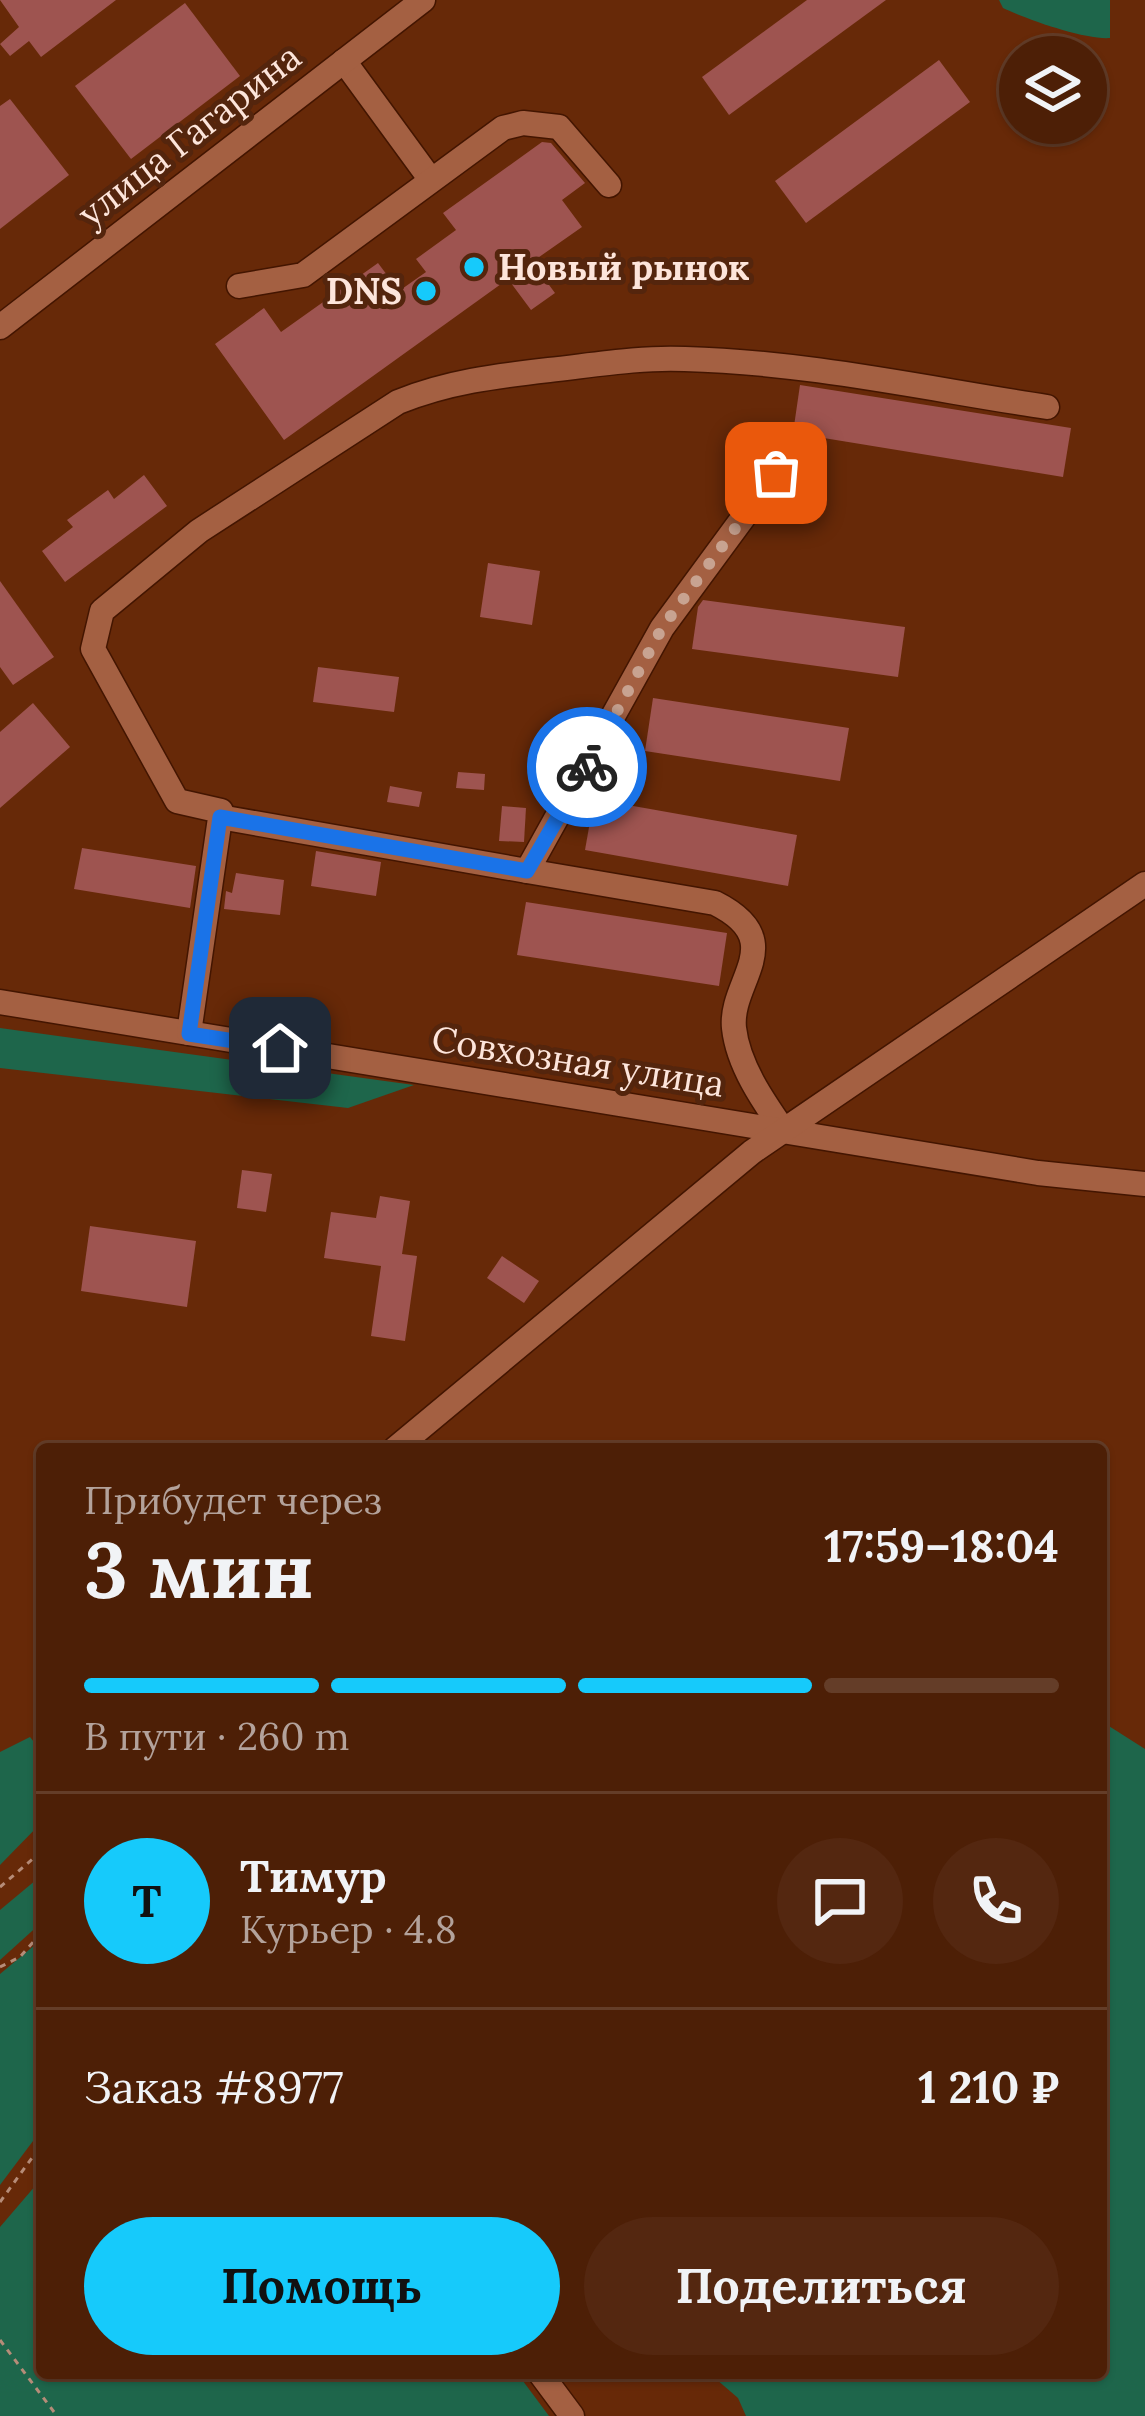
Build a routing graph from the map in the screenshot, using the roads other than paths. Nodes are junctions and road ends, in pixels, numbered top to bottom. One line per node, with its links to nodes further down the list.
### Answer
1 (423, 0): 2 (street, улица Гагарина)
2 (344, 61): 3 (street); 6 (street, улица Гагарина)
3 (431, 180): 4 (street); 5 (street)
4 (609, 185)
5 (238, 286)
6 (0, 327)
7 (1047, 407): 9 (street)
8 (776, 473): 10 (street)
9 (220, 817): 10 (street); 13 (street)
10 (527, 871): 14 (street)
11 (1145, 884): 14 (street)
12 (0, 1002): 13 (street, Совхозная улица)
13 (189, 1034): 14 (street, Совхозная улица)
14 (784, 1131): 15 (street, Совхозная улица); 16 (street)
15 (1145, 1184)
16 (402, 1443)
17 (544, 2379): 18 (street)
18 (572, 2416)

